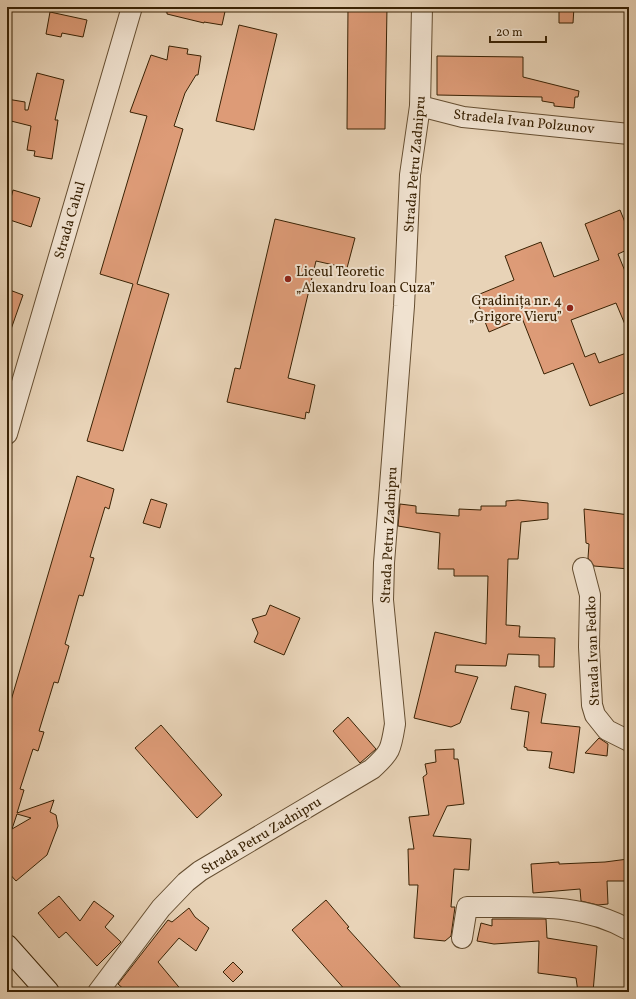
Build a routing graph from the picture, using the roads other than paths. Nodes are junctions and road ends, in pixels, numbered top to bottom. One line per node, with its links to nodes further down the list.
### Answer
1 (132, 7): 5 (street, Strada Cahul)
2 (422, 7): 3 (street, Strada Petru Zadnipru)
3 (420, 106): 4 (street, Stradela Ivan Polzunov); 12 (street, Strada Petru Zadnipru)
4 (629, 134)
5 (7, 434)
6 (583, 568): 7 (street, Strada Ivan Fedko)
7 (629, 741)
8 (629, 930): 9 (street)
9 (462, 938)
10 (7, 946): 11 (main road)
11 (48, 992)
12 (98, 992)

